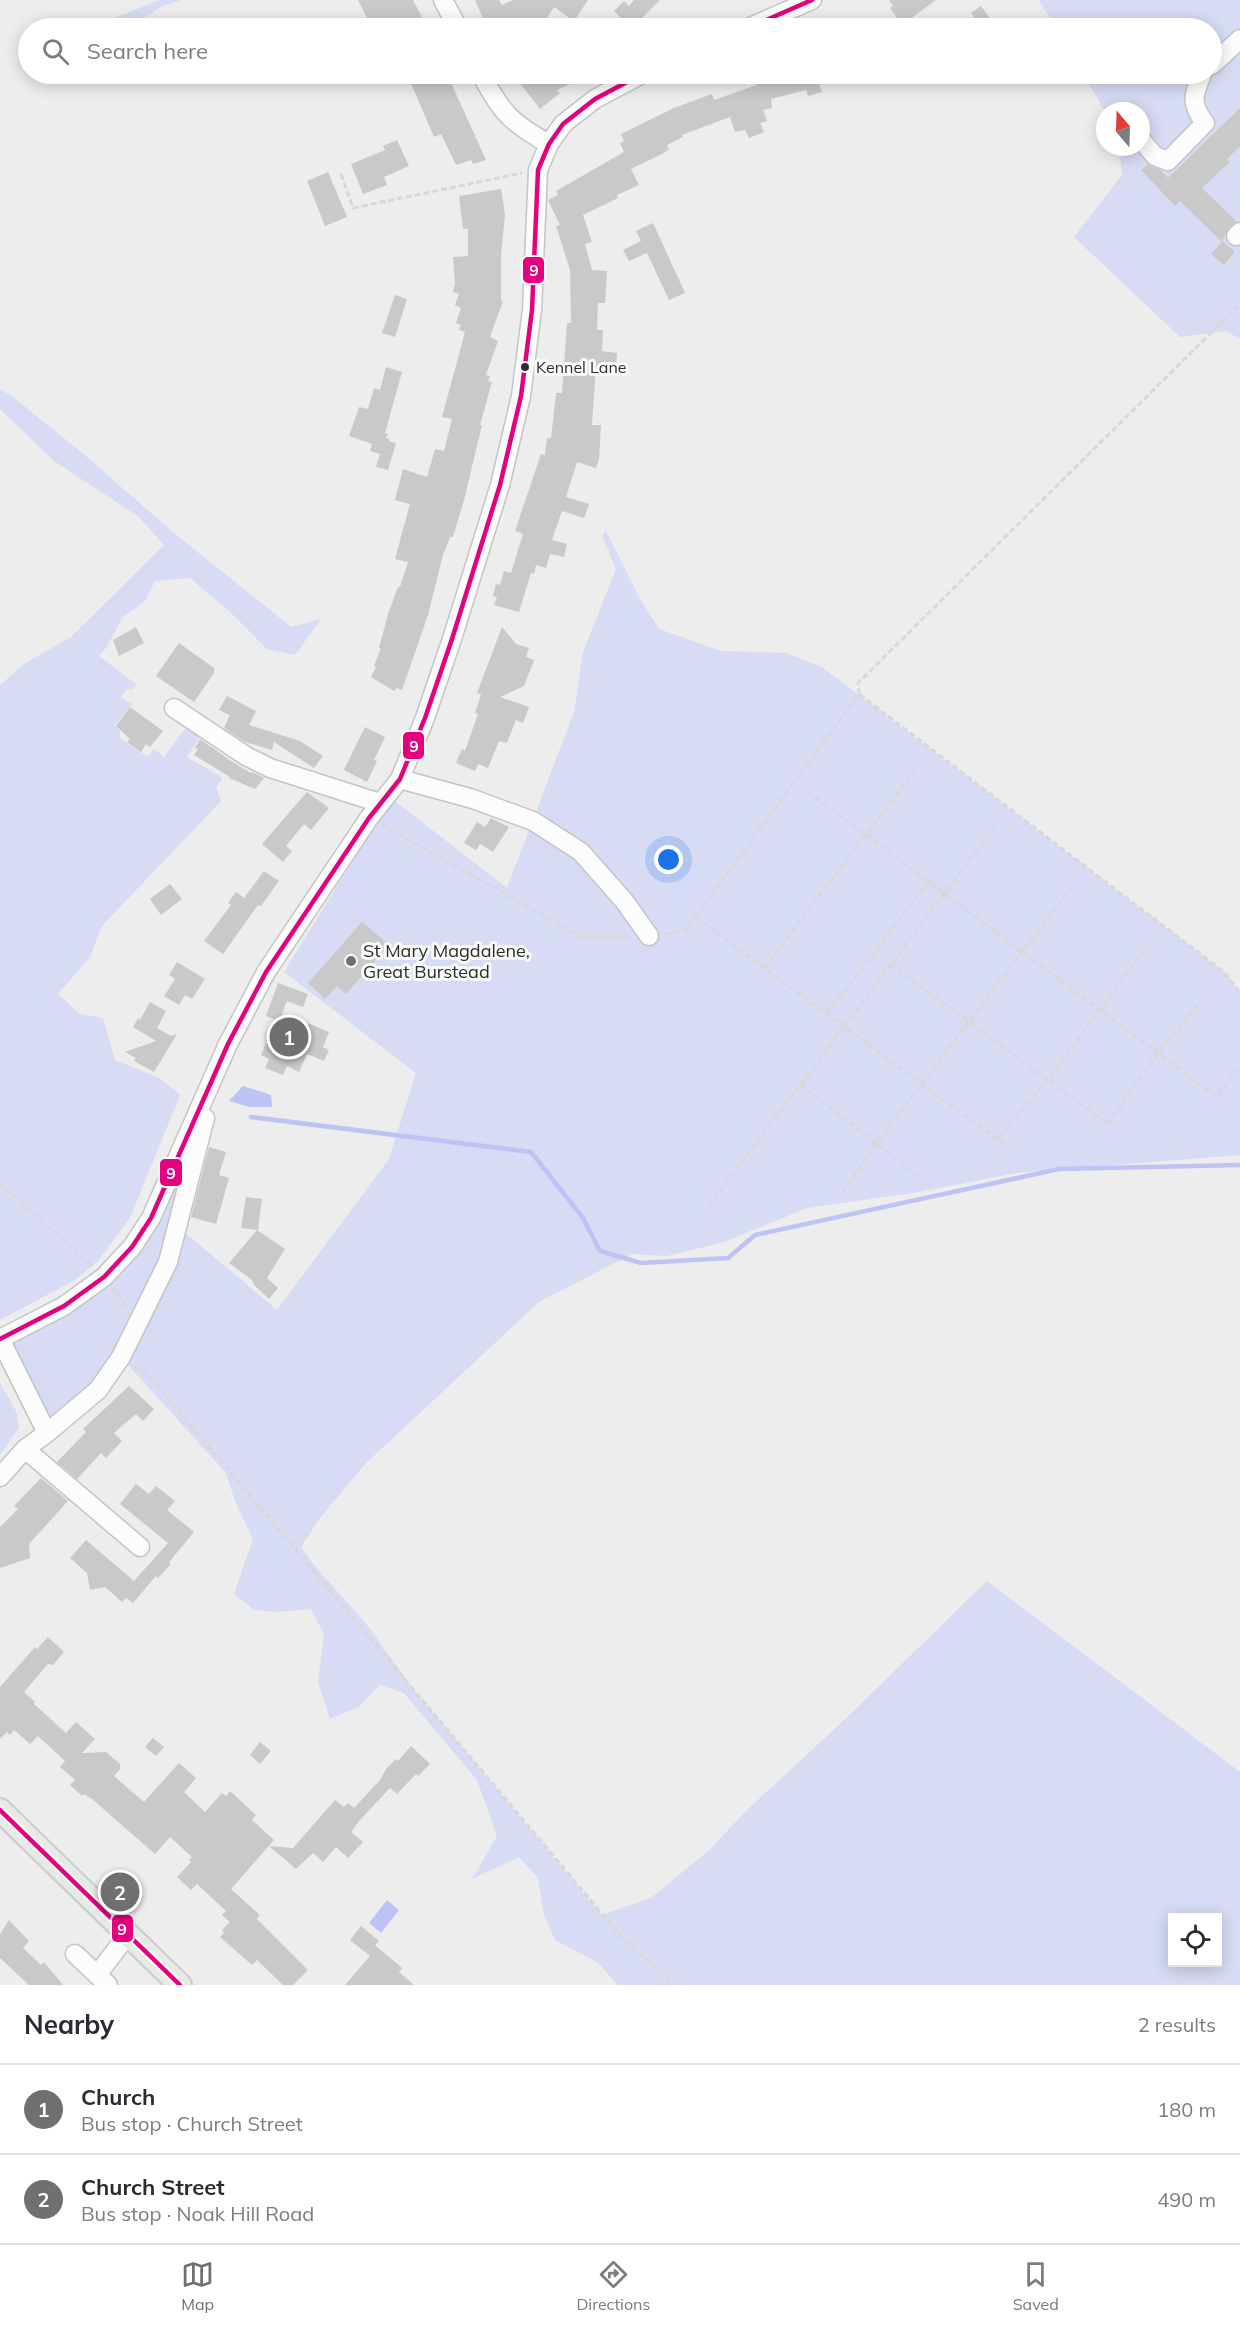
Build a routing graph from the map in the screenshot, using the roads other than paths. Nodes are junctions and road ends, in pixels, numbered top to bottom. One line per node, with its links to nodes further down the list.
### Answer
1 (443, 0): 3 (street)
2 (812, 0): 4 (street)
3 (453, 18)
4 (771, 18)
5 (1240, 39): 6 (street)
6 (1222, 56)
7 (486, 84): 10 (street)
8 (623, 84): 10 (street)
9 (1198, 84): 11 (street)
10 (549, 144): 13 (street)
11 (1150, 150)
12 (174, 708): 14 (street)
13 (400, 779): 14 (street); 15 (street)
14 (380, 803): 16 (street)
15 (649, 936)
16 (207, 1090): 17 (street); 18 (street)
17 (0, 1339): 18 (street)
18 (47, 1433): 19 (street)
19 (25, 1449): 20 (street); 21 (street)
20 (0, 1477)
21 (140, 1547)
22 (0, 1810): 23 (main road)
23 (129, 1933): 25 (street); 26 (main road)
24 (75, 1954): 25 (street)
25 (102, 1980)
26 (180, 1985)

